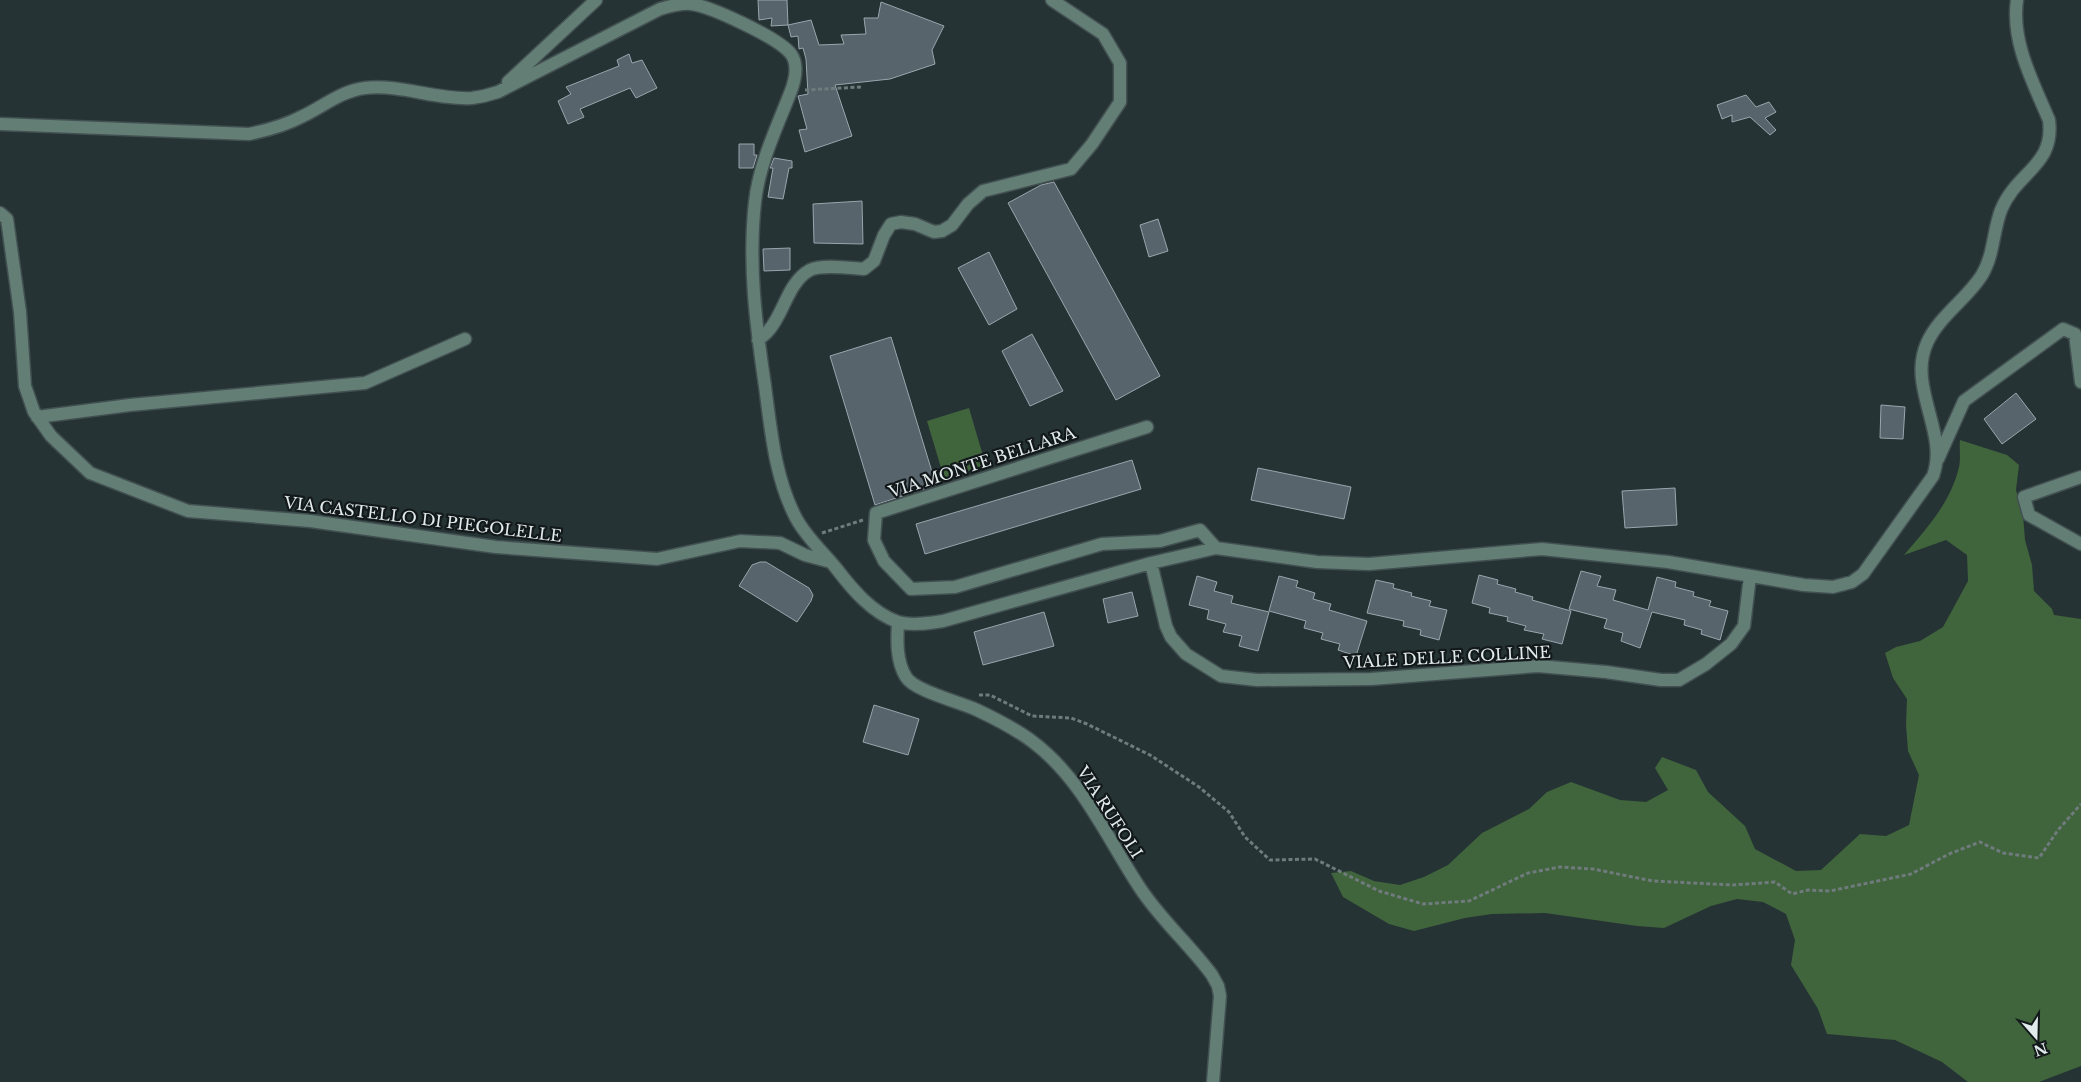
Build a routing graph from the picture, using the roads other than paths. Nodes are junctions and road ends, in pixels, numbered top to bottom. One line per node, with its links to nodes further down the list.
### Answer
1 (596, 0): 4 (street)
2 (1052, 0): 8 (street)
3 (2017, 0): 12 (street)
4 (498, 92): 5 (street); 8 (street)
5 (0, 124)
6 (0, 213): 10 (street, VIA CASTELLO DI PIEGOLELLE)
7 (465, 339): 10 (street)
8 (758, 340): 16 (street)
9 (2081, 382): 12 (street)
10 (37, 417): 16 (street, VIA CASTELLO DI PIEGOLELLE)
11 (1147, 427): 15 (street, VIA MONTE BELLARA)
12 (1938, 459): 18 (street)
13 (2081, 477): 14 (street)
14 (2081, 544)
15 (1216, 548): 17 (street); 18 (street)
16 (831, 562): 19 (street)
17 (1151, 563): 18 (street, VIALE DELLE COLLINE); 19 (street)
18 (1750, 576)
19 (898, 622): 20 (street, VIA RUFOLI)
20 (1213, 1082)

